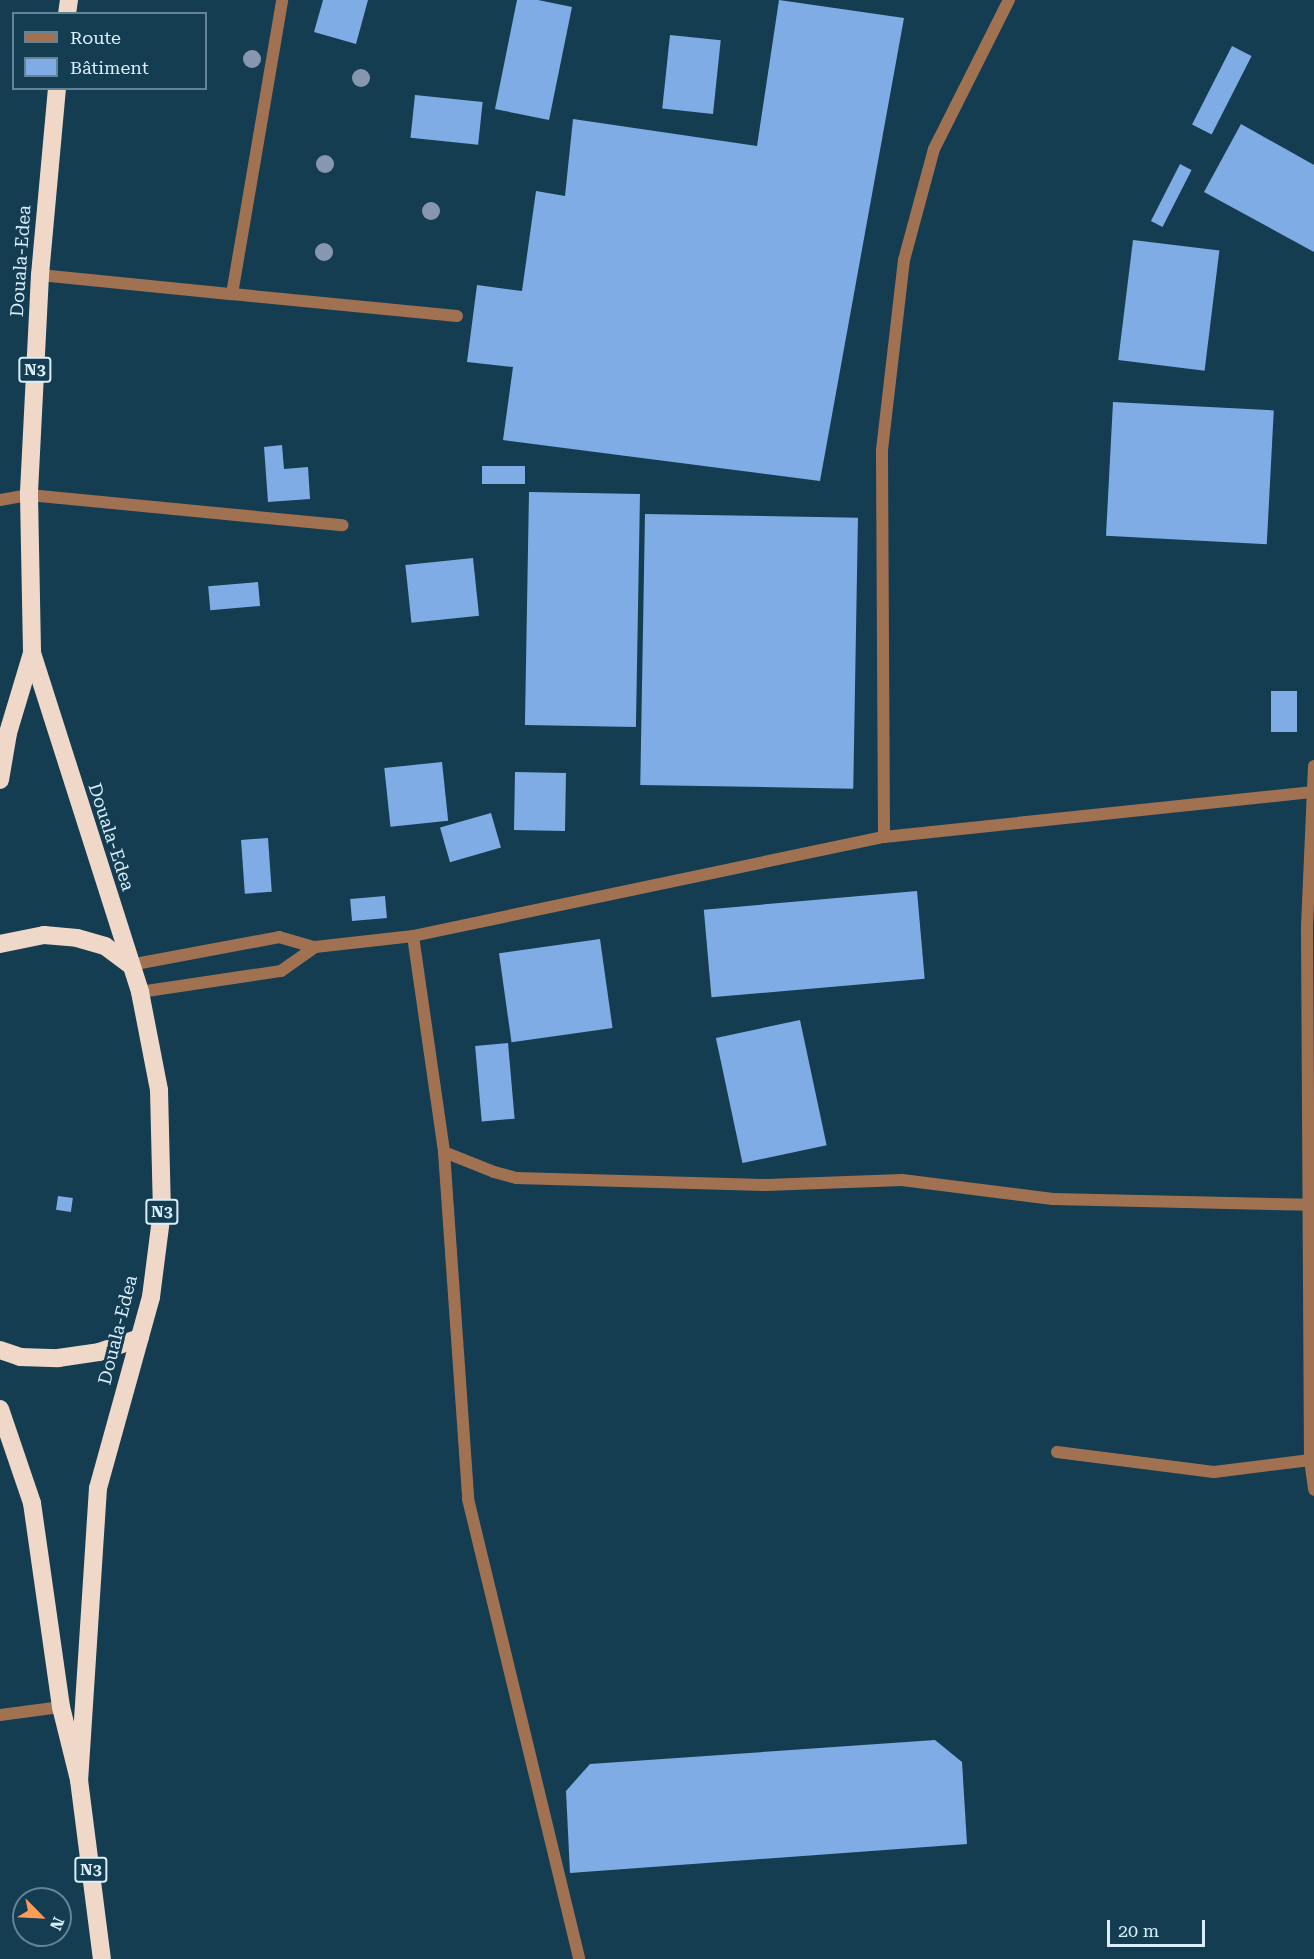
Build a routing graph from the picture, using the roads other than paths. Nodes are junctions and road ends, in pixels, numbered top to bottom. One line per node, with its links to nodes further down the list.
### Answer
1 (282, 0): 5 (street)
2 (1009, 0): 15 (street)
3 (57, 90): 4 (highway, Douala-Edea / N3)
4 (40, 275): 5 (street); 7 (highway, Douala-Edea / N3)
5 (232, 294): 6 (street)
6 (457, 316)
7 (29, 495): 8 (street); 9 (street); 10 (highway, Douala-Edea / N3)
8 (0, 500)
9 (343, 525)
10 (32, 653): 11 (highway, Douala-Edea / N3); 19 (highway, Douala-Edea / N3)
11 (4, 734): 13 (highway, Douala-Edea / N3)
12 (1314, 766): 14 (street)
13 (0, 780)
14 (1313, 792): 15 (street); 22 (street)
15 (884, 837): 16 (street)
16 (413, 936): 18 (street); 21 (street)
17 (0, 944): 19 (highway)
18 (315, 947): 19 (street); 20 (street)
19 (130, 965): 20 (highway, Douala-Edea / N3)
20 (140, 992): 23 (highway, Douala-Edea / N3)
21 (444, 1152): 22 (street); 33 (street)
22 (1311, 1205): 27 (street)
23 (140, 1338): 24 (highway); 31 (highway, Douala-Edea / N3)
24 (0, 1350)
25 (0, 1409): 29 (highway, Douala-Edea / N3)
26 (1057, 1452): 27 (street)
27 (1310, 1460): 28 (street)
28 (1314, 1490)
29 (61, 1707): 30 (street); 31 (highway, Douala-Edea / N3)
30 (0, 1715)
31 (79, 1780): 32 (highway, Douala-Edea / N3)
32 (102, 1959)
33 (579, 1959)

